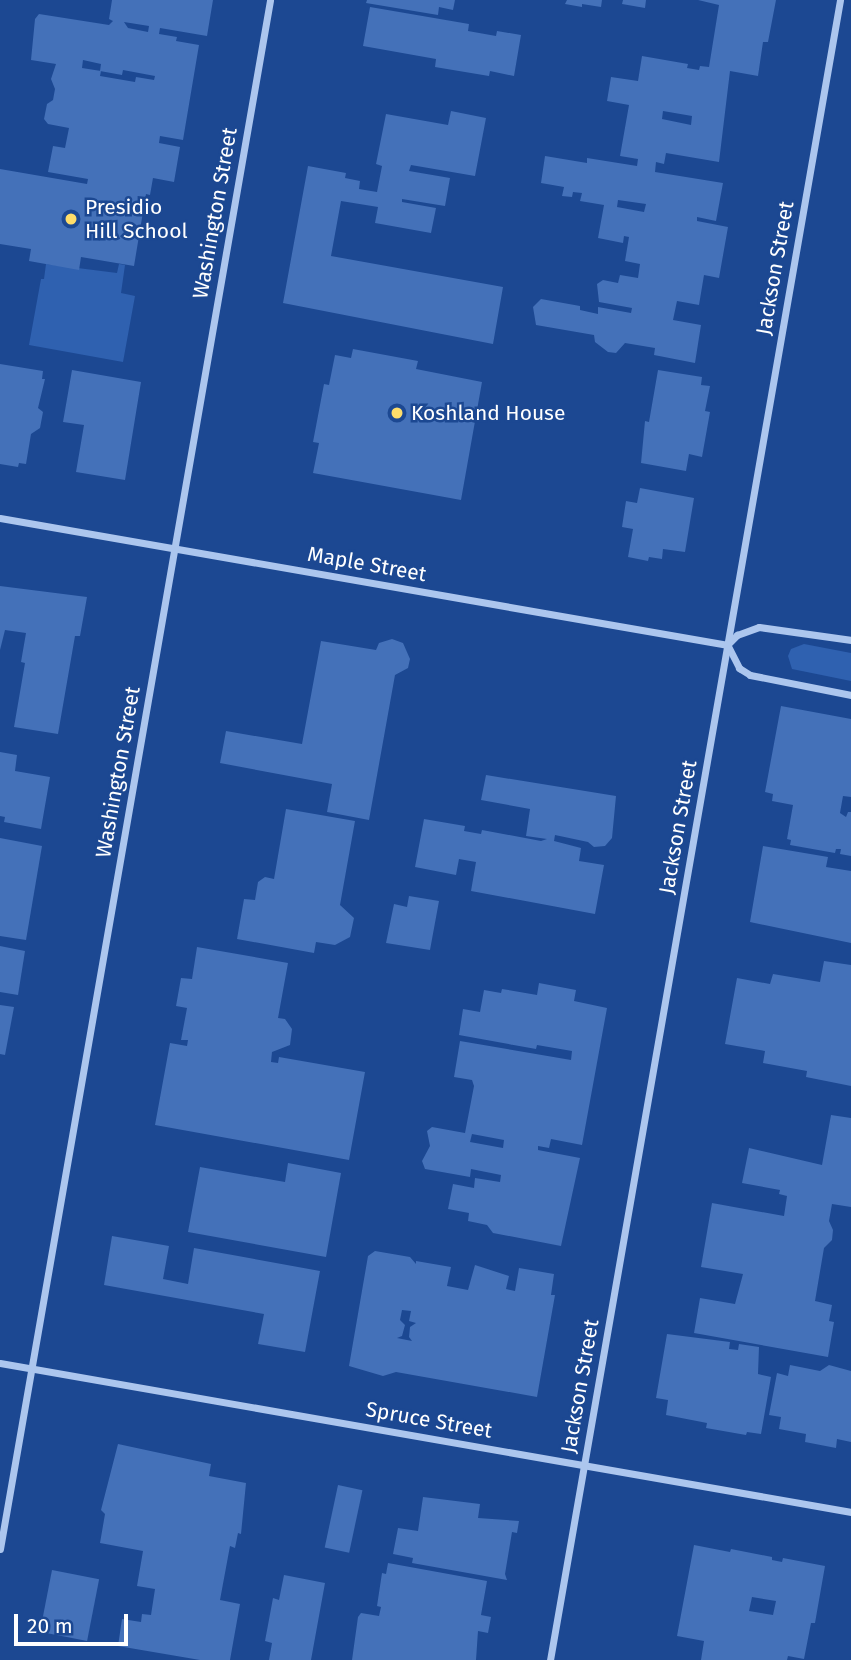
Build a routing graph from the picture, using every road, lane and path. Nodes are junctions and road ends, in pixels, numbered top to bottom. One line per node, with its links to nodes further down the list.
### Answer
1 (270, 0): 4 (street, Washington Street)
2 (840, 0): 6 (street, Jackson Street)
3 (0, 518): 4 (street, Maple Street)
4 (175, 548): 6 (street, Maple Street); 9 (street, Washington Street)
5 (851, 640): 6 (street)
6 (728, 645): 7 (street); 10 (street, Jackson Street)
7 (851, 695)
8 (0, 1363): 9 (street, Spruce Street)
9 (32, 1369): 10 (street, Spruce Street); 12 (street, Washington Street)
10 (584, 1465): 11 (street, Spruce Street); 13 (street, Jackson Street)
11 (851, 1512)
12 (0, 1549)
13 (550, 1660)

